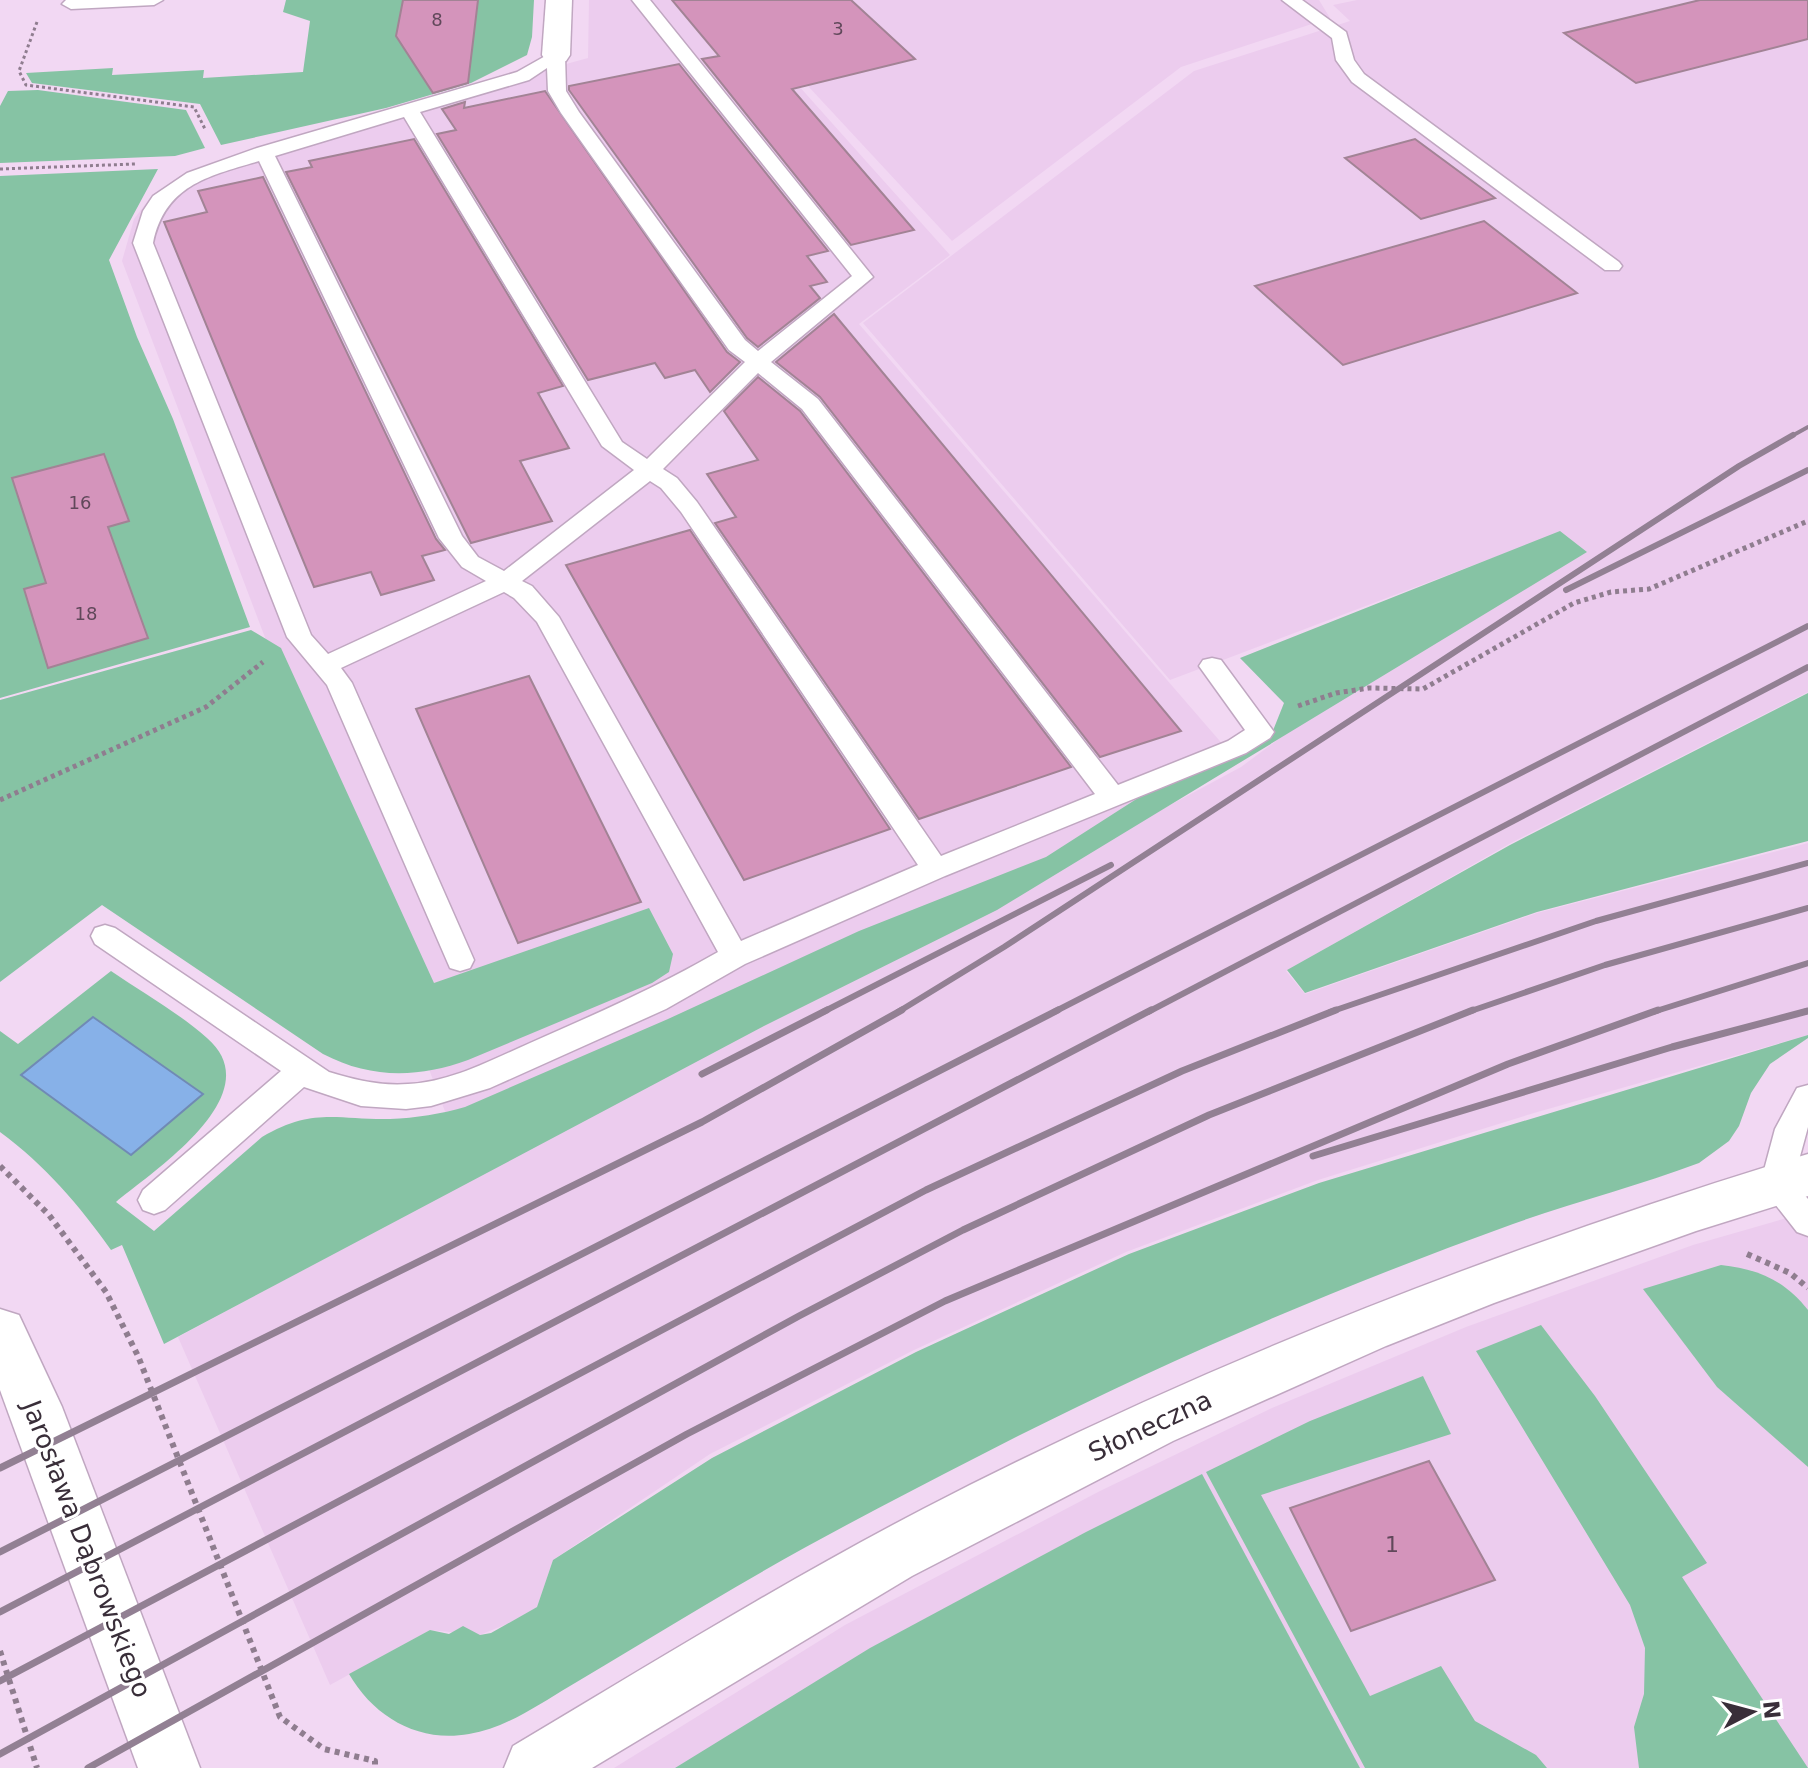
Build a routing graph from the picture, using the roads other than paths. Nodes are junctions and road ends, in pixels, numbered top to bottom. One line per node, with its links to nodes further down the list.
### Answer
1 (154, 0): 5 (lane)
2 (559, 0): 6 (street)
3 (641, 0): 10 (lane)
4 (1291, 0): 9 (lane)
5 (71, 4)
6 (556, 55): 7 (lane); 10 (lane)
7 (410, 111): 8 (lane); 11 (lane)
8 (264, 152): 12 (lane); 13 (lane)
9 (1612, 266)
10 (756, 363): 11 (lane); 15 (lane)
11 (649, 470): 12 (lane); 16 (lane)
12 (505, 582): 13 (lane); 18 (lane)
13 (327, 664): 19 (lane)
14 (1212, 666): 15 (lane)
15 (1114, 799): 16 (lane)
16 (935, 869): 18 (lane)
17 (105, 936): 20 (lane)
18 (735, 956): 20 (lane)
19 (460, 960)
20 (302, 1071): 23 (lane)
21 (1808, 1097): 22 (lane)
22 (1797, 1194): 26 (street, Słoneczna)
23 (154, 1200)
24 (0, 1332): 25 (street, Jarosława Dąbrowskiego)
25 (169, 1768)
26 (535, 1768)

